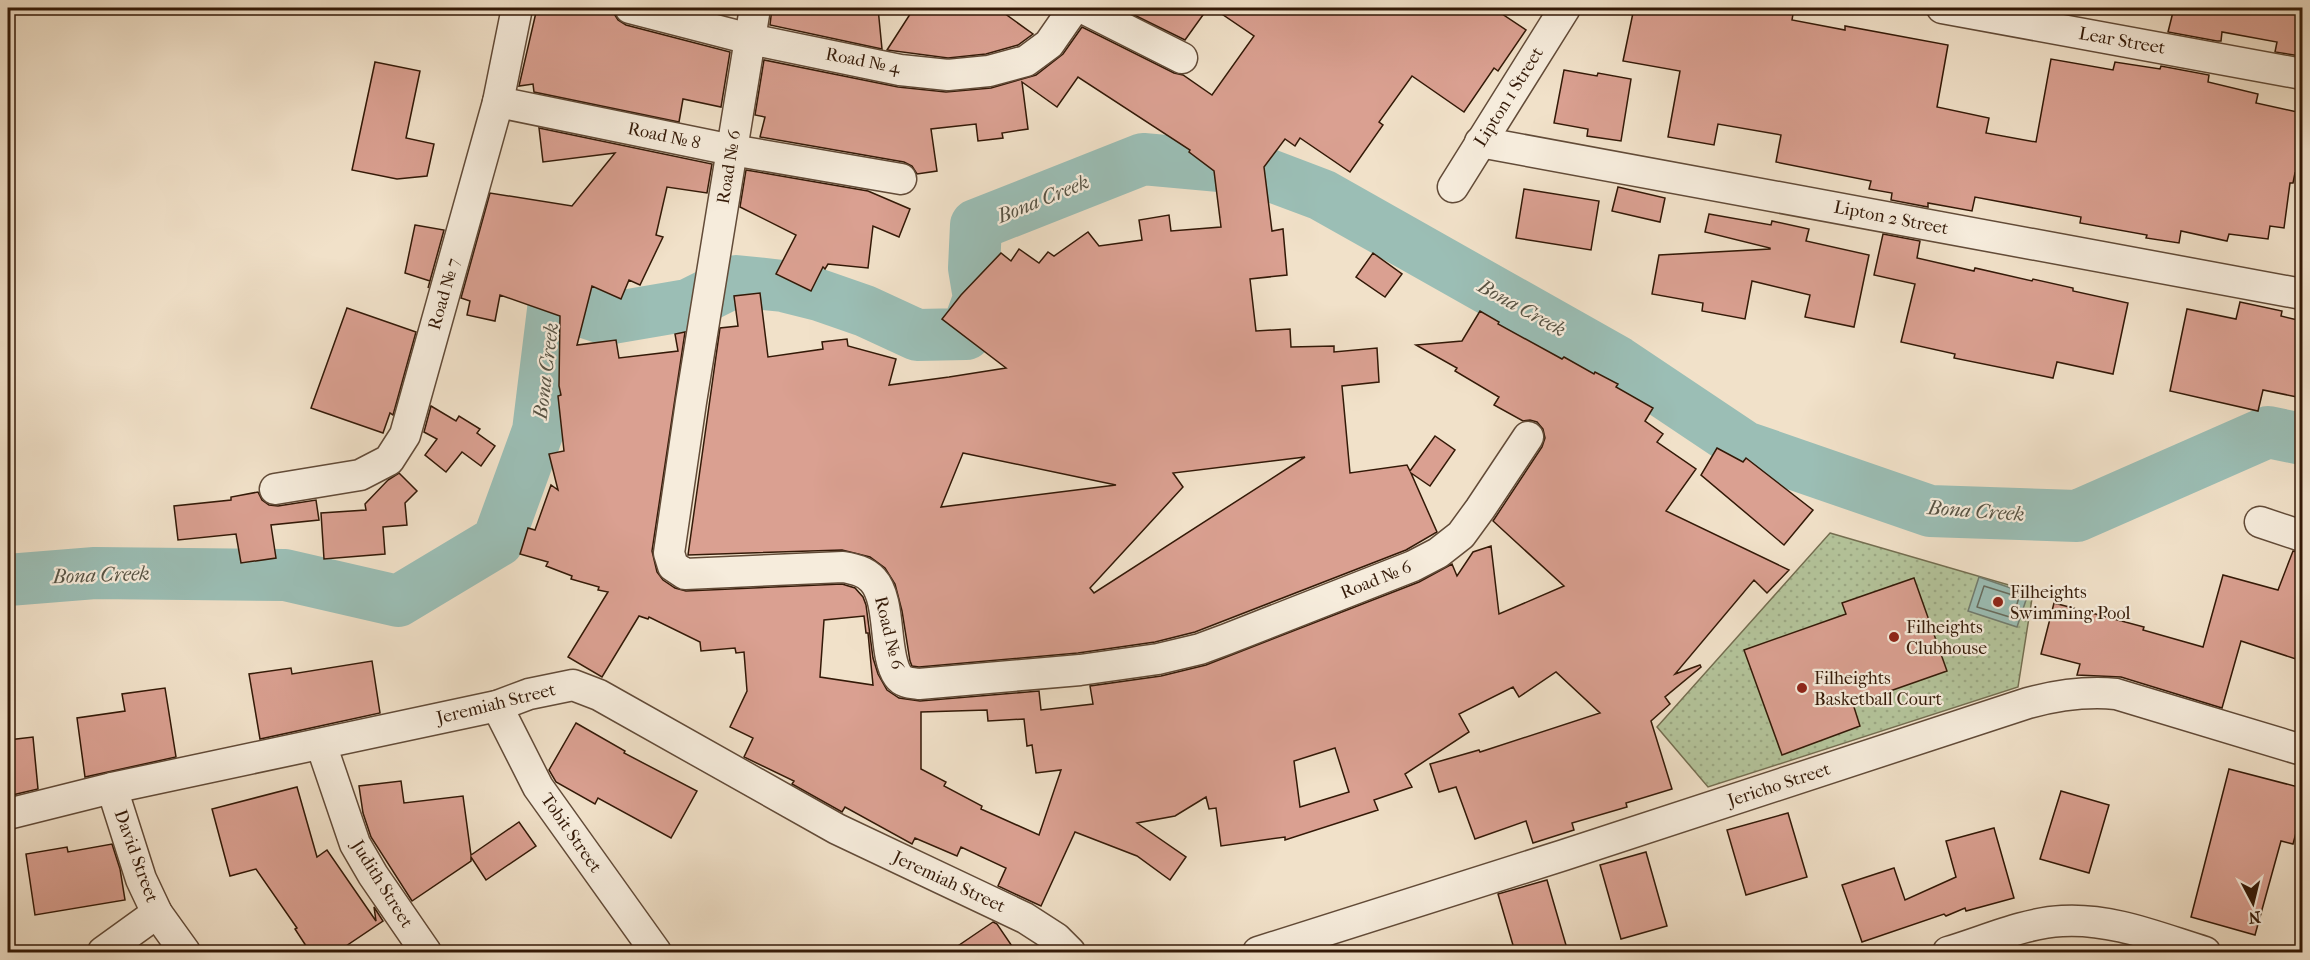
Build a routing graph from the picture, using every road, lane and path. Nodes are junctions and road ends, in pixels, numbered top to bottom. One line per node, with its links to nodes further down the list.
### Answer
1 (517, 8): 11 (street, Road № 7)
2 (630, 8): 8 (street, Road № 4)
3 (755, 8): 8 (street, Road № 6)
4 (1074, 8): 8 (street, Road № 4)
5 (1083, 8): 9 (street)
6 (1565, 8): 12 (street, Lipton 1 Street)
7 (1942, 8): 10 (street, Lear Street)
8 (750, 39): 13 (street, Road № 6)
9 (1182, 58)
10 (2302, 74)
11 (498, 102): 13 (street, Road № 8); 18 (street, Road № 7)
12 (1480, 142): 15 (street, Lipton 1 Street); 16 (street, Lipton 2 Street)
13 (732, 150): 14 (street, Road № 8); 17 (street, Road № 6)
14 (901, 179)
15 (1453, 187)
16 (2302, 294)
17 (1528, 437)
18 (274, 489)
19 (2260, 522): 20 (street)
20 (2302, 536)
21 (497, 706): 22 (street, Jeremiah Street); 31 (street, Tobit Street); 32 (street, Jeremiah Street)
22 (321, 744): 24 (street, Jeremiah Street); 30 (street, Judith Street)
23 (2302, 750): 33 (street, Jericho Street)
24 (112, 788): 25 (street, Jeremiah Street); 26 (street, David Street)
25 (8, 814)
26 (157, 913): 28 (street); 29 (street, David Street)
27 (2119, 939): 34 (street); 35 (street)
28 (103, 952)
29 (185, 952)
30 (426, 952)
31 (656, 952)
32 (1070, 952)
33 (1258, 952)
34 (1948, 952)
35 (2205, 952)

